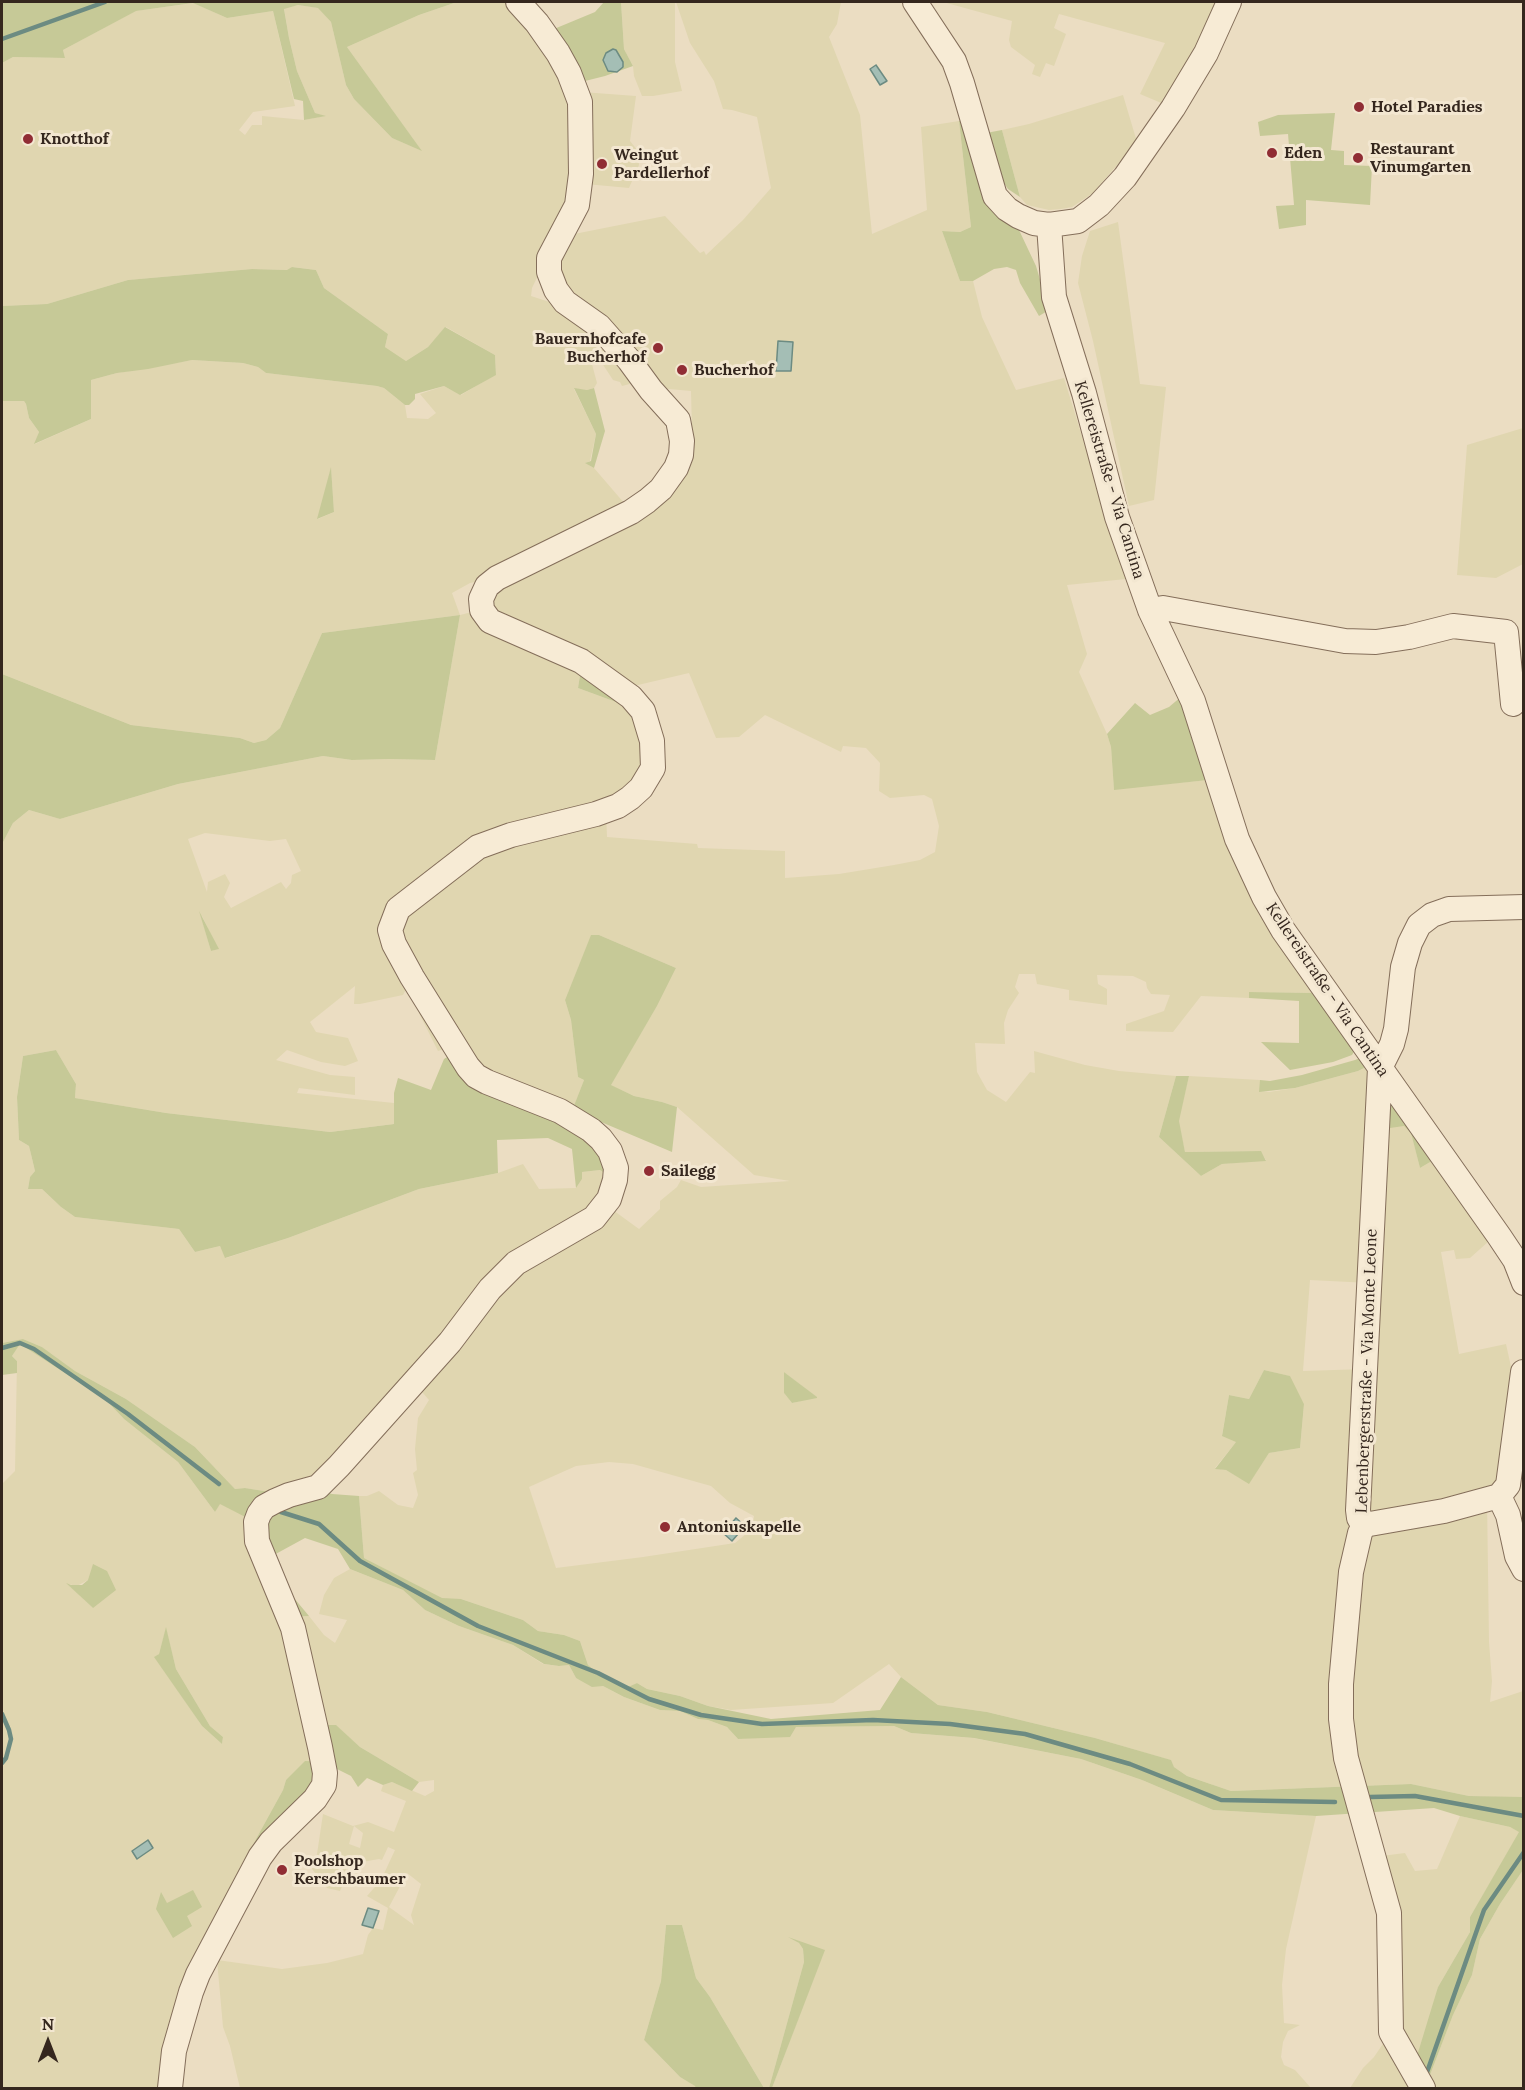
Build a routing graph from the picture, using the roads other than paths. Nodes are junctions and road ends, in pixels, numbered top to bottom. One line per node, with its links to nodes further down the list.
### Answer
1 (518, 2): 15 (street)
2 (915, 2): 4 (street)
3 (1229, 2): 4 (street)
4 (1041, 224): 5 (street, Kellereistraße - Via Cantina)
5 (1150, 610): 6 (street); 8 (street, Kellereistraße - Via Cantina)
6 (1512, 704)
7 (1524, 907): 8 (street)
8 (1380, 1068): 9 (street, Kellereistraße - Via Cantina); 13 (street, Lebenbergerstraße - Via Monte Leone)
9 (1524, 1283)
10 (1524, 1356): 11 (street)
11 (1523, 1372): 12 (street)
12 (1499, 1496): 13 (street); 14 (street)
13 (1364, 1525): 16 (street, Lebenbergerstraße - Via Monte Leone)
14 (1524, 1569)
15 (170, 2088)
16 (1423, 2088)

